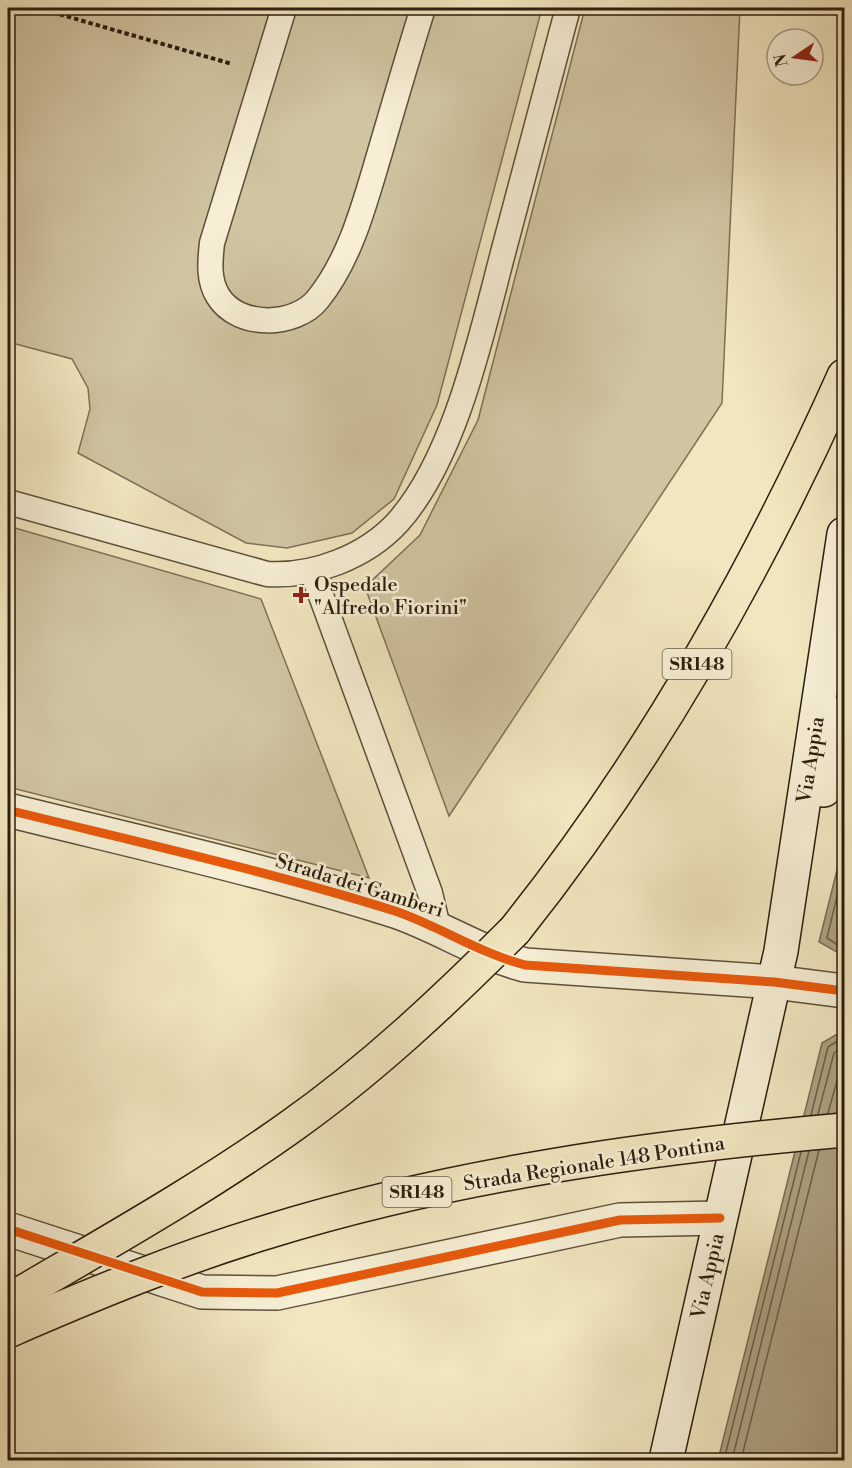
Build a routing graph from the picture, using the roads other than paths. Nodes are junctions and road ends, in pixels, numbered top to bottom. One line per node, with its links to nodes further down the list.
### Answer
1 (284, 8): 2 (lane)
2 (423, 8)
3 (568, 8): 7 (lane)
4 (844, 376): 16 (main road, SR148, bridge)
5 (8, 502): 7 (lane)
6 (844, 534): 11 (street, Via Appia)
7 (312, 571): 10 (lane)
8 (844, 713): 11 (street, Via Appia)
9 (8, 810): 10 (street, Strada dei Gamberi)
10 (438, 927): 11 (street, Strada dei Gamberi)
11 (777, 966): 12 (street, Strada dei Gamberi); 14 (street, Via Appia)
12 (833, 989)
13 (844, 1130): 17 (main road, Strada Regionale 148 Pontina / SR148, bridge)
14 (720, 1218): 15 (street); 18 (street, Via Appia)
15 (8, 1229)
16 (8, 1300)
17 (8, 1331)
18 (666, 1461)

